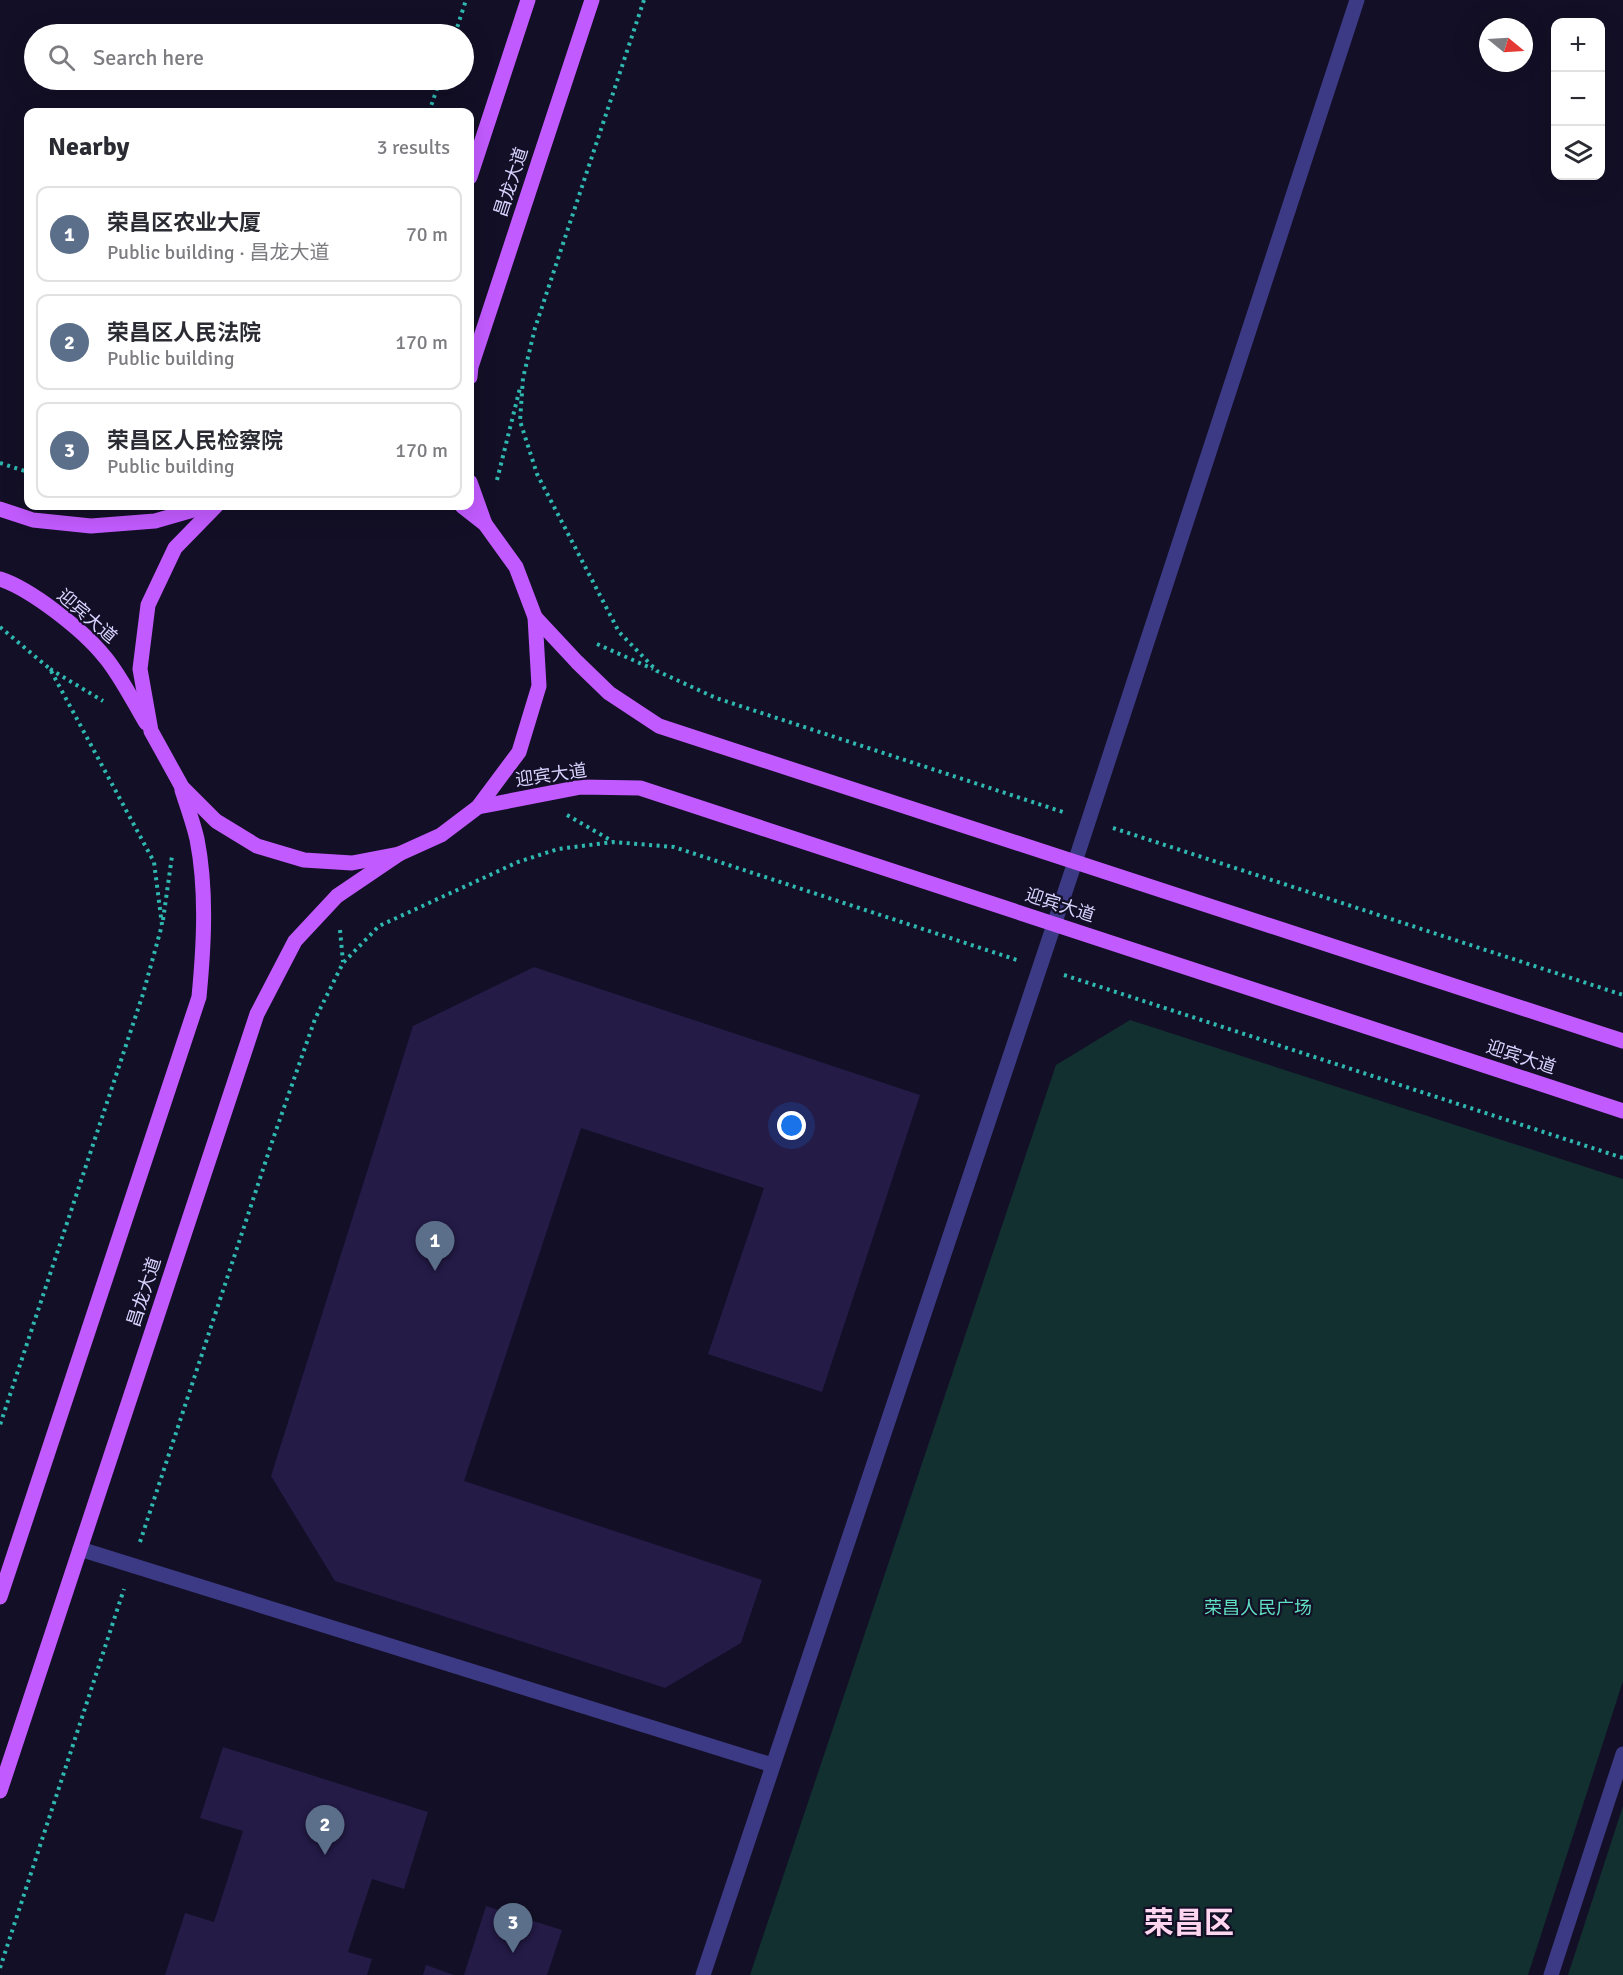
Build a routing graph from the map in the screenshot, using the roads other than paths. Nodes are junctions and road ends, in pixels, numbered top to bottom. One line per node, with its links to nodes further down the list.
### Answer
1 (528, 0): 4 (main road)
2 (592, 0): 5 (main road, 昌龙大道)
3 (1358, 0): 18 (street)
4 (474, 165)
5 (474, 356)
6 (474, 493): 11 (main road)
7 (0, 509): 8 (main road)
8 (193, 510)
9 (212, 510): 14 (main road)
10 (467, 510): 11 (main road)
11 (485, 524): 13 (main road)
12 (0, 579): 14 (main road, 迎宾大道)
13 (535, 617): 16 (main road); 18 (main road)
14 (151, 731): 15 (main road, 迎宾大道)
15 (182, 787): 17 (main road); 23 (main road)
16 (478, 807): 17 (main road); 19 (main road, 迎宾大道)
17 (399, 854): 22 (main road, 昌龙大道)
18 (1075, 862): 19 (street); 20 (main road)
19 (1055, 924): 21 (main road, 迎宾大道); 25 (street)
20 (1623, 1041)
21 (1623, 1111)
22 (80, 1548): 25 (street); 26 (main road, 昌龙大道)
23 (0, 1597)
24 (1623, 1754): 28 (street)
25 (772, 1765): 27 (street)
26 (0, 1791)
27 (704, 1975)
28 (1551, 1975)

